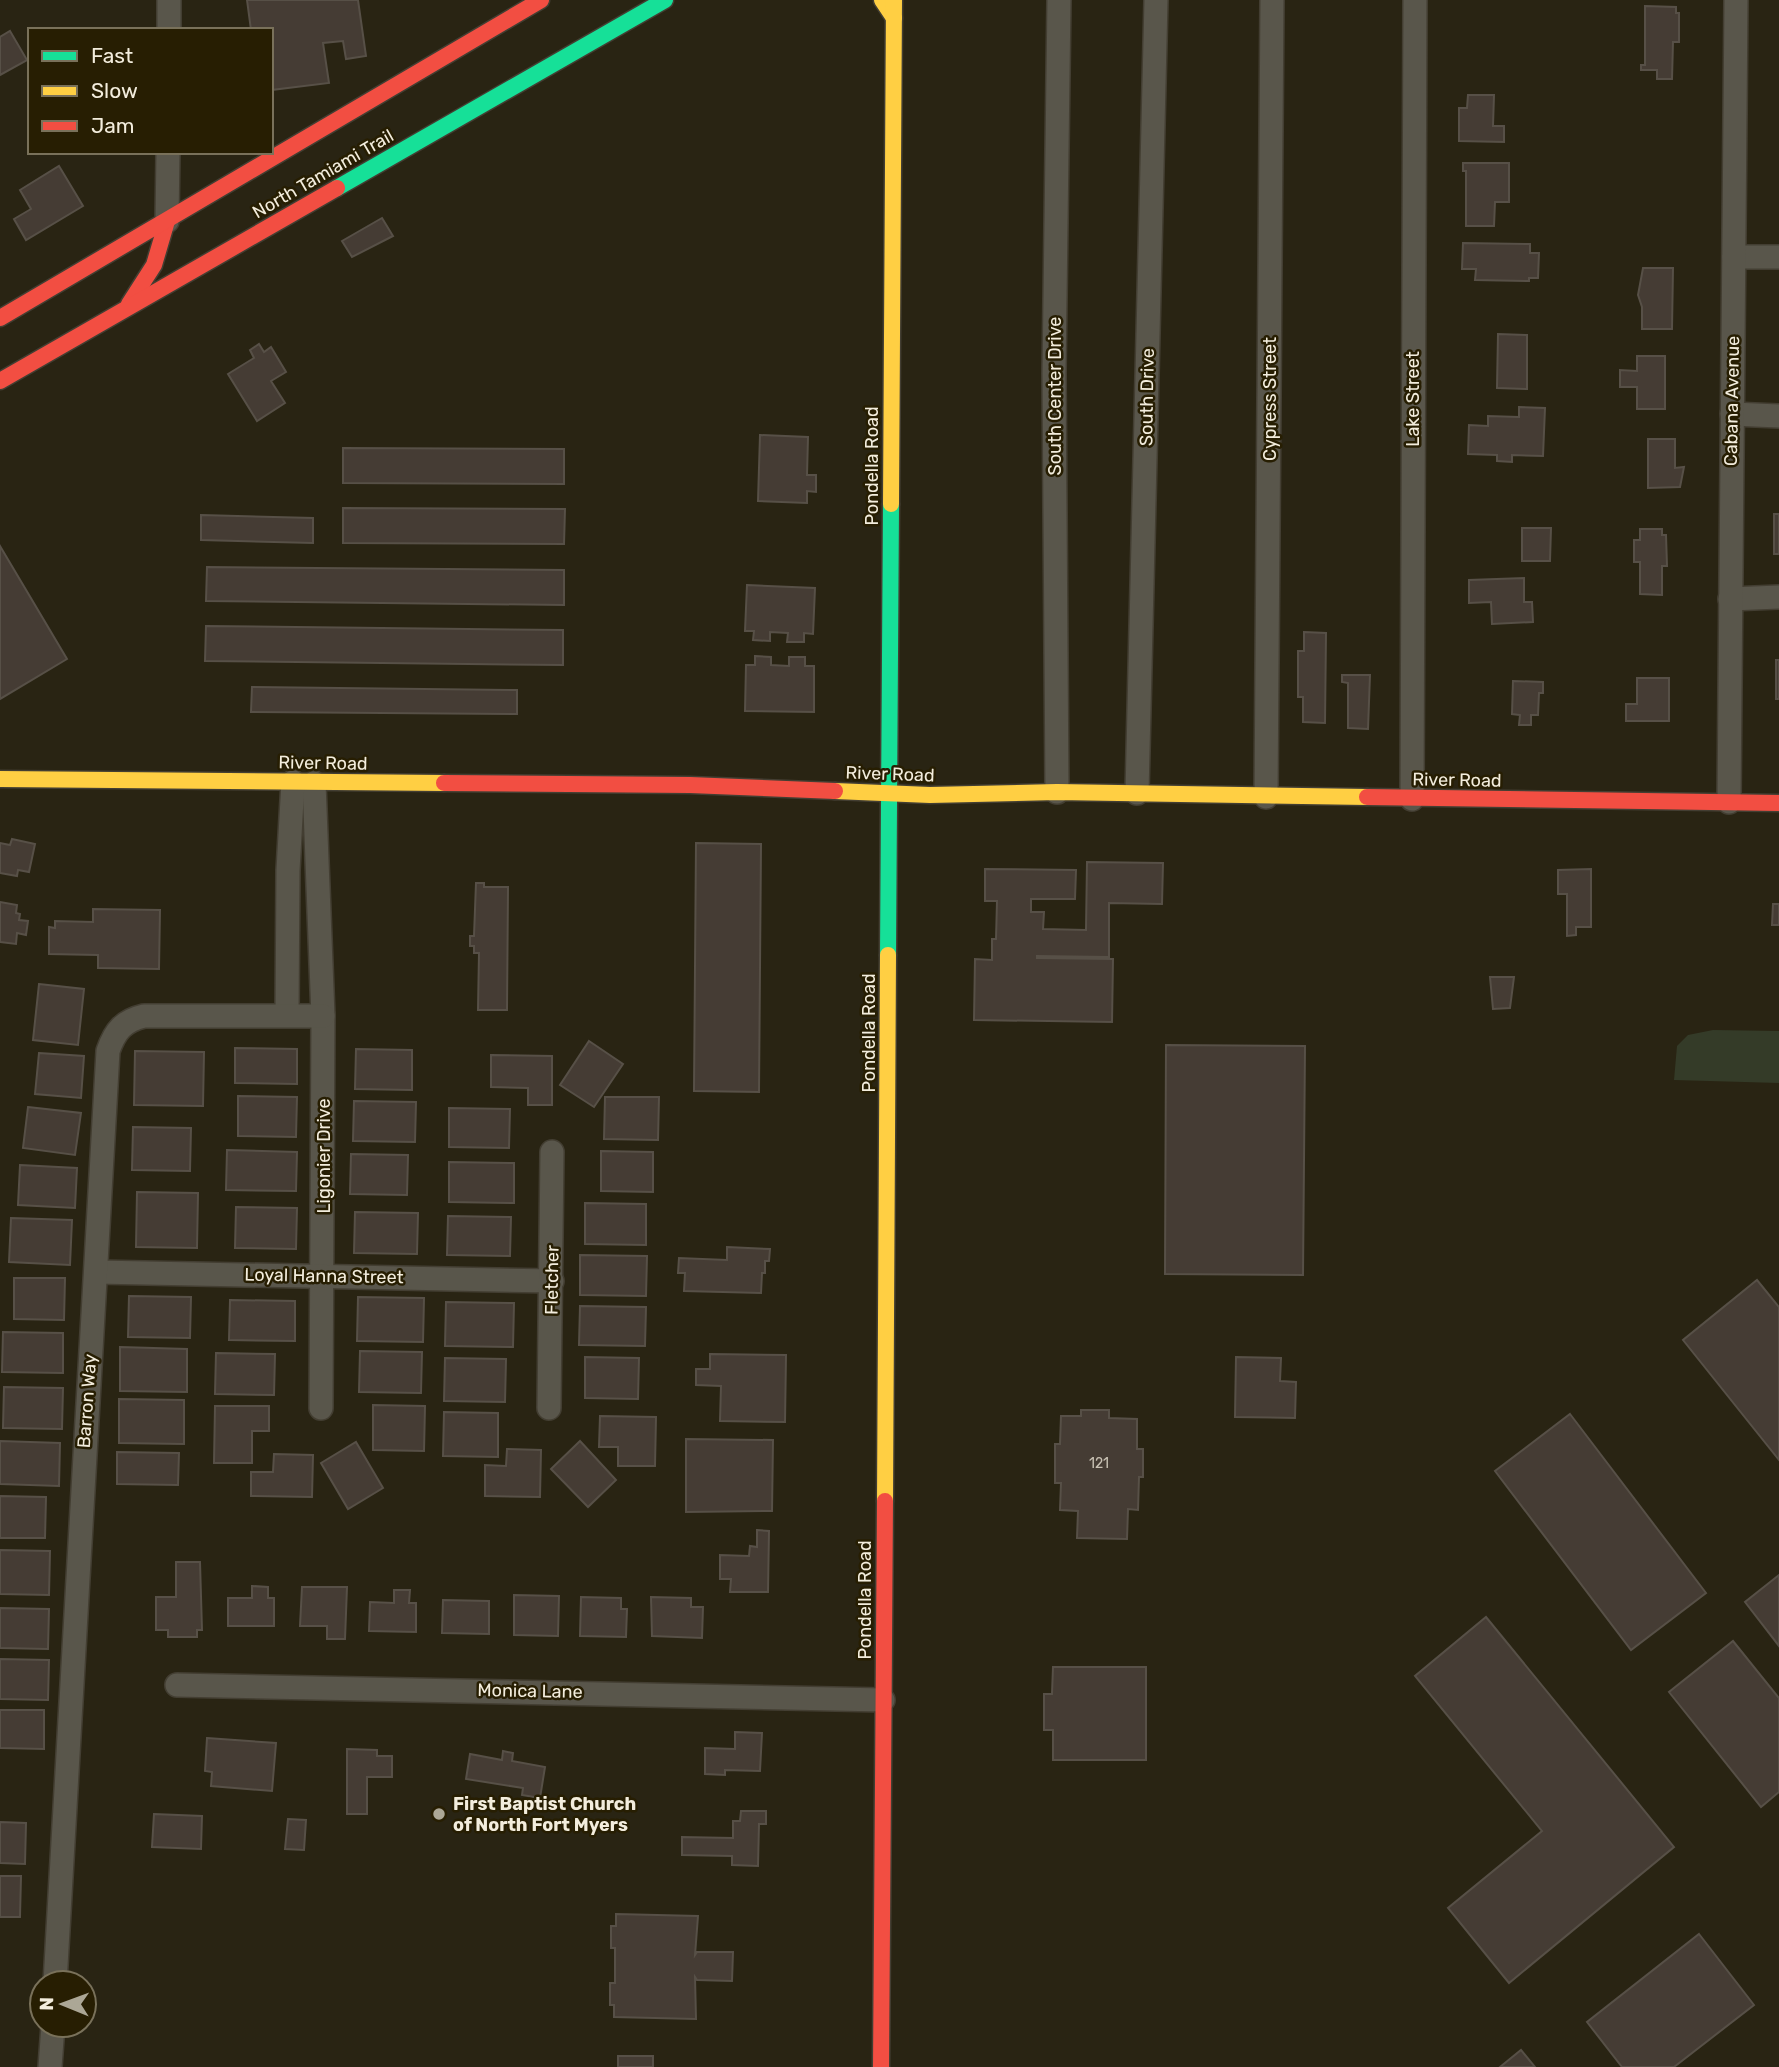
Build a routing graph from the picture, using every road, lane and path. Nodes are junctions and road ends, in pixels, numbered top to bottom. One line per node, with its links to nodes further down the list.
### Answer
1 (169, 0): 12 (street)
2 (541, 0): 14 (main road)
3 (665, 0): 17 (main road, North Tamiami Trail)
4 (881, 0): 11 (main road)
5 (894, 0): 11 (main road, Pondella Road)
6 (1059, 0): 26 (street, South Center Drive)
7 (1156, 0): 28 (street, South Drive)
8 (1272, 0): 29 (street, Cypress Street)
9 (1415, 0): 30 (street, Lake Street)
10 (1736, 0): 15 (street, Cabana Avenue)
11 (894, 18): 27 (main road, Pondella Road)
12 (169, 28)
13 (168, 154): 14 (street)
14 (167, 221): 17 (main road); 18 (main road)
15 (1734, 257): 16 (street); 20 (street, Cabana Avenue)
16 (1779, 257)
17 (120, 314): 19 (main road, North Tamiami Trail)
18 (0, 317)
19 (0, 382)
20 (1732, 415): 21 (street); 23 (street, Cabana Avenue)
21 (1779, 416)
22 (1779, 597): 23 (street)
23 (1730, 598): 31 (street, Cabana Avenue)
24 (0, 779): 25 (main road, River Road)
25 (304, 783): 27 (main road, River Road); 33 (street, Ligonier Drive); 34 (street)
26 (1057, 792): 27 (main road, River Road); 28 (main road, River Road)
27 (889, 793): 44 (main road, Pondella Road)
28 (1137, 793): 29 (main road, River Road)
29 (1266, 797): 30 (main road, River Road)
30 (1412, 799): 31 (main road, River Road)
31 (1729, 802): 32 (main road, River Road)
32 (1779, 803)
33 (319, 905): 34 (street); 36 (street, Ligonier Drive)
34 (288, 906): 35 (street)
35 (287, 1015): 36 (street, Barron Way); 38 (street, Barron Way)
36 (323, 1016): 39 (street, Ligonier Drive)
37 (552, 1152): 40 (street, Fletcher)
38 (97, 1272): 39 (street, Loyal Hanna Street); 45 (street, Barron Way)
39 (323, 1276): 40 (street, Loyal Hanna Street); 41 (street, Ligonier Drive)
40 (552, 1281): 42 (street, Fletcher)
41 (321, 1408)
42 (549, 1408)
43 (177, 1685): 44 (street, Monica Lane)
44 (883, 1700): 48 (main road, Pondella Road)
45 (56, 1969)
46 (51, 2039): 47 (street)
47 (50, 2067)
48 (881, 2067)

